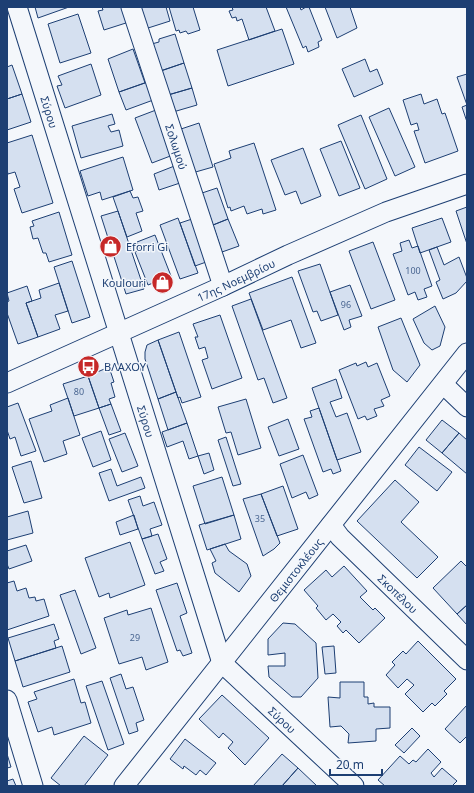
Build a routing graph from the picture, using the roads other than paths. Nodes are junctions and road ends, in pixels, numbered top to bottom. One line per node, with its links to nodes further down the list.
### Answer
1 (17, 7): 5 (street, Σύρου)
2 (131, 7): 4 (street, Σολωμού)
3 (467, 184): 4 (street, 17ης Νοεμβρίου)
4 (223, 286): 5 (street, 17ης Νοεμβρίου)
5 (118, 334): 7 (street, 17ης Νοεμβρίου); 12 (street, Σύρου)
6 (467, 353): 8 (street, Θεμιστοκλέους)
7 (7, 383)
8 (443, 384): 9 (street); 10 (street, Θεμιστοκλέους)
9 (467, 407)
10 (331, 525): 11 (street, Σκοπέλου); 12 (street, Θεμιστοκλέους)
11 (467, 660)
12 (222, 663): 15 (street, Θεμιστοκλέους); 16 (street, Σύρου)
13 (7, 700): 14 (street)
14 (33, 786)
15 (124, 786)
16 (354, 786)

